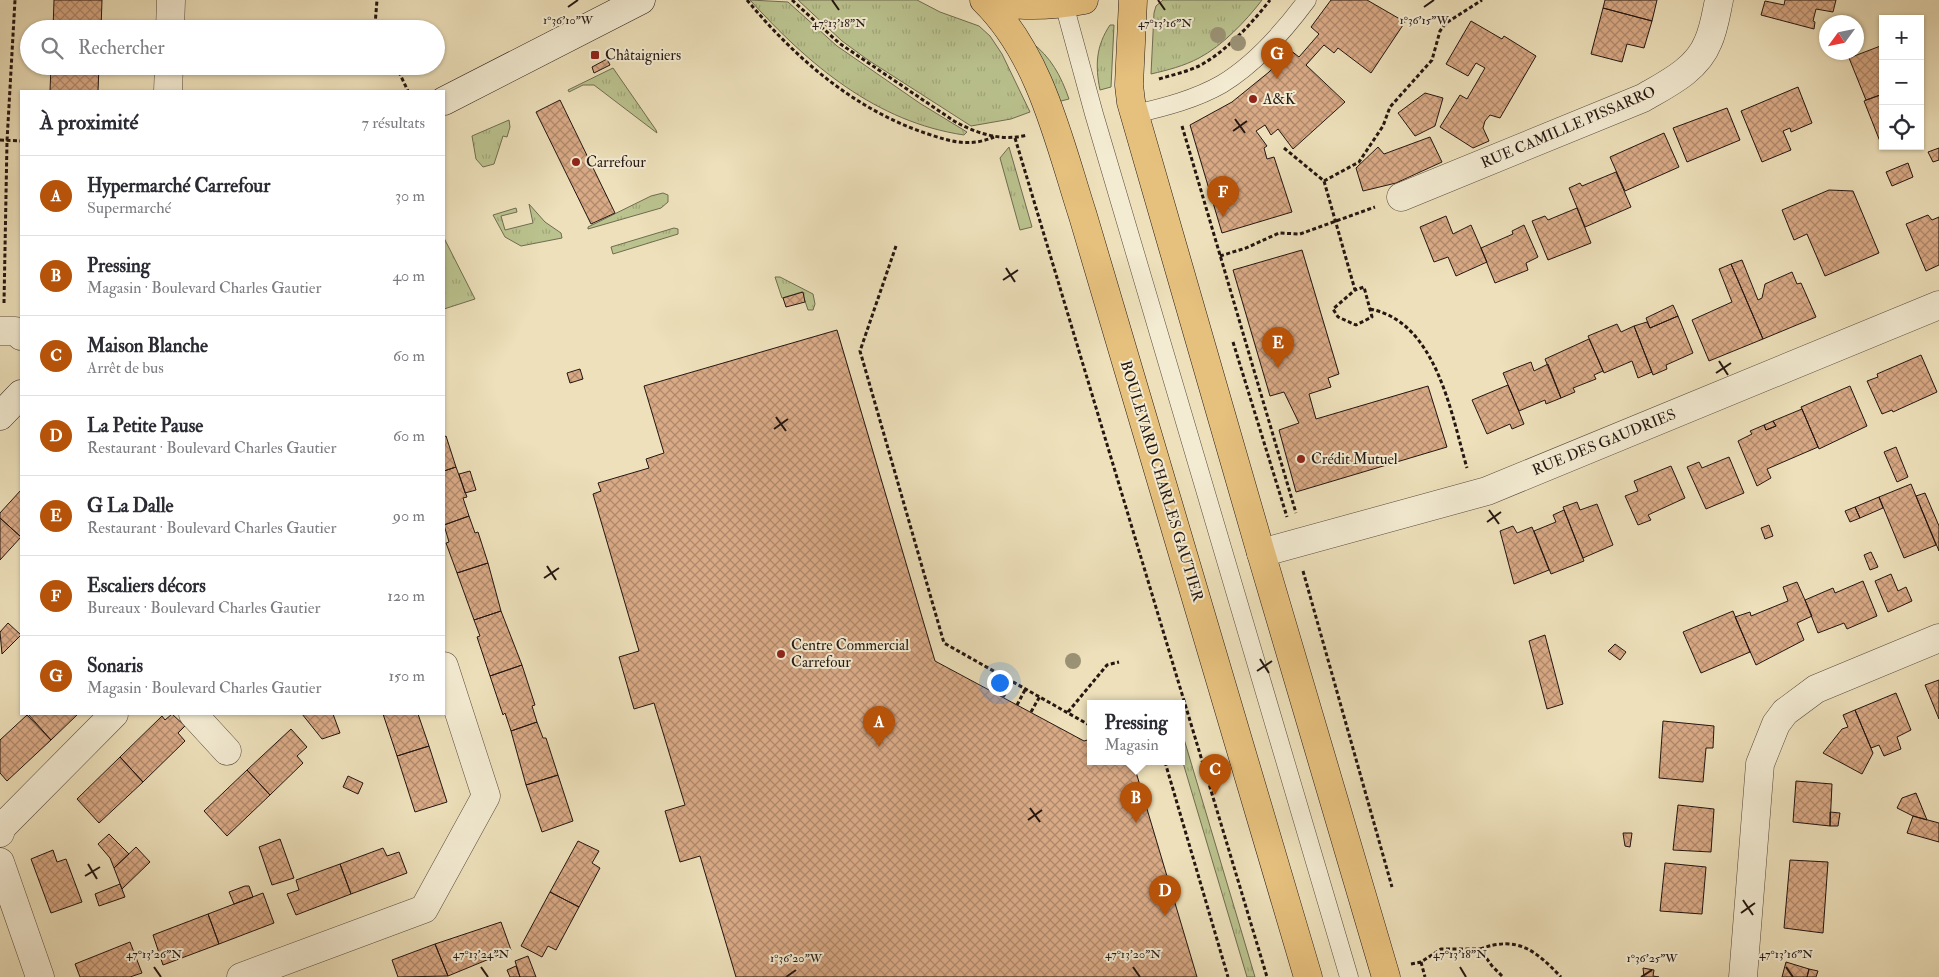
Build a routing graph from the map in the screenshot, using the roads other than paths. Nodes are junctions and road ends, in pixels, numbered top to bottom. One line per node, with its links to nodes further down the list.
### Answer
1 (171, 0): 10 (street)
2 (641, 0): 11 (street)
3 (653, 0): 11 (street)
4 (984, 0): 33 (main road, BOULEVARD CHARLES GAUTIER)
5 (989, 0): 9 (main road)
6 (1133, 0): 15 (main road)
7 (1307, 0): 15 (lane)
8 (1720, 0): 16 (street, RUE CAMILLE PISSARRO)
9 (1074, 2): 34 (lane)
10 (170, 20)
11 (603, 21): 14 (street)
12 (169, 75): 13 (street)
13 (168, 90)
14 (445, 100)
15 (1135, 114): 22 (main road)
16 (1401, 197)
17 (1939, 305): 22 (street, RUE DES GAUDRIES)
18 (2, 320): 19 (street)
19 (20, 335)
20 (20, 395): 21 (street)
21 (0, 416)
22 (1261, 553): 30 (main road)
23 (1939, 638): 35 (street)
24 (445, 669): 32 (street)
25 (113, 715): 28 (street)
26 (194, 715): 27 (street)
27 (227, 751)
28 (0, 834)
29 (0, 862): 31 (street)
30 (1385, 974)
31 (40, 977)
32 (241, 977)
33 (1308, 977)
34 (1349, 977)
35 (1743, 977)

